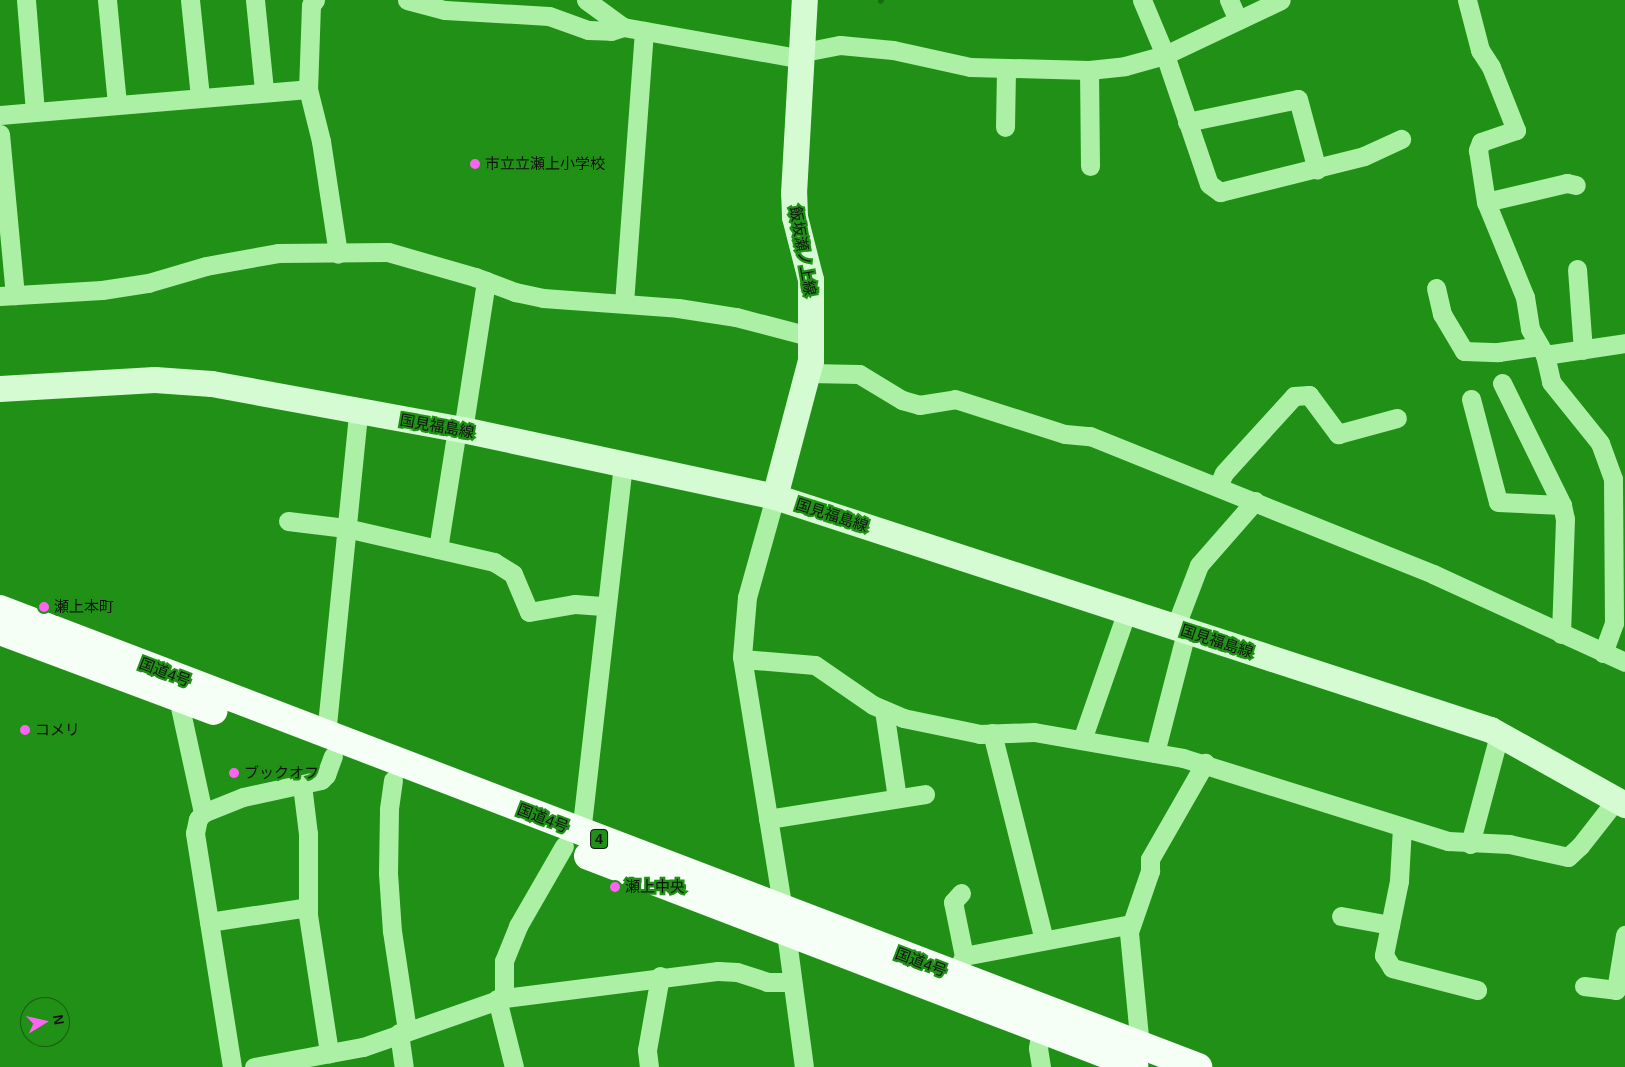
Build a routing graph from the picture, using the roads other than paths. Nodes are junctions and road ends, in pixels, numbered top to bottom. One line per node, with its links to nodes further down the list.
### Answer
1 (26, 0): 24 (street)
2 (107, 0): 23 (street)
3 (190, 0): 22 (street)
4 (255, 0): 21 (street)
5 (406, 0): 14 (street)
6 (805, 0): 17 (main road, 飯坂瀬ノ上線)
7 (1142, 0): 16 (street)
8 (1229, 0): 13 (street)
9 (1280, 0): 13 (street)
10 (1467, 0): 33 (street)
11 (312, 2): 20 (street)
12 (591, 2): 14 (street)
13 (1238, 20): 16 (street)
14 (624, 27): 15 (street)
15 (644, 31): 17 (street); 39 (street)
16 (1165, 55): 19 (street); 26 (street)
17 (804, 56): 18 (street); 40 (main road, 飯坂瀬ノ上線)
18 (1006, 69): 19 (street); 27 (street)
19 (1089, 70): 30 (street)
20 (308, 89): 21 (street); 34 (street)
21 (264, 90): 22 (street)
22 (200, 96): 23 (street)
23 (117, 104): 24 (street)
24 (35, 112): 25 (street)
25 (0, 115)
26 (1187, 122): 31 (street); 31 (street)
27 (1005, 127)
28 (0, 134): 38 (street)
29 (1401, 139): 31 (street)
30 (1090, 166)
31 (1317, 170)
32 (1576, 185): 33 (street)
33 (1486, 202): 43 (street)
34 (338, 254): 36 (street); 38 (street)
35 (1577, 269): 42 (street)
36 (486, 281): 39 (street); 50 (street)
37 (1436, 288): 43 (street)
38 (8, 296)
39 (624, 303): 40 (street)
40 (812, 337): 44 (main road, 飯坂瀬ノ上線)
41 (1625, 343): 42 (street)
42 (1582, 350): 43 (street)
43 (1542, 351): 52 (street)
44 (809, 373): 53 (street); 54 (main road, 飯坂瀬ノ上線)
45 (1502, 383): 56 (street)
46 (0, 389): 48 (main road, 国見福島線)
47 (1471, 399): 56 (street)
48 (358, 412): 50 (main road, 国見福島線); 58 (street)
49 (1397, 418): 53 (street)
50 (460, 429): 51 (main road, 国見福島線); 59 (street)
51 (623, 464): 54 (main road, 国見福島線); 60 (street)
52 (1619, 477): 66 (street)
53 (1218, 486): 55 (street)
54 (775, 497): 62 (main road, 国見福島線); 67 (street)
55 (1255, 501): 63 (street); 65 (street)
56 (1562, 505): 65 (street)
57 (288, 521): 58 (street)
58 (346, 528): 59 (street); 74 (street)
59 (438, 549): 60 (street)
60 (606, 606): 85 (street)
61 (0, 609): 74 (highway, 国道4号 / 4)
62 (1127, 611): 63 (main road, 国見福島線); 73 (street)
63 (1181, 630): 72 (main road, 国見福島線); 75 (street)
64 (0, 631): 69 (highway, 国道4号 / 4)
65 (1561, 634): 66 (street)
66 (1603, 653): 68 (street)
67 (743, 659): 70 (street); 83 (street)
68 (1625, 662)
69 (178, 698): 74 (highway, 国道4号 / 4); 82 (street)
70 (884, 710): 71 (street); 80 (street)
71 (992, 733): 73 (street); 95 (street)
72 (1500, 735): 81 (main road, 国見福島線); 86 (street)
73 (1082, 740): 75 (street)
74 (329, 745): 77 (highway, 国道4号 / 4); 78 (street); 85 (highway, 国道4号 / 4)
75 (1155, 753): 76 (street)
76 (1205, 763): 84 (street); 92 (street)
77 (393, 780): 85 (highway, 国道4号 / 4); 103 (street)
78 (302, 785): 82 (street); 88 (street)
79 (924, 794): 80 (street)
80 (898, 798): 83 (street)
81 (1620, 802): 86 (street)
82 (203, 813): 90 (street)
83 (768, 819): 91 (street)
84 (1402, 827): 86 (street); 93 (street)
85 (573, 840): 91 (highway, 国道4号 / 4); 101 (street)
86 (1470, 844)
87 (962, 893): 96 (street)
88 (308, 907): 90 (street); 105 (street)
89 (1340, 916): 93 (street)
90 (209, 922): 106 (street)
91 (784, 922): 96 (highway, 国道4号 / 4); 98 (street); 102 (highway, 国道4号 / 4)
92 (1131, 924): 95 (street); 104 (street)
93 (1390, 925): 100 (street)
94 (1625, 935): 99 (street)
95 (1044, 940): 96 (street)
96 (959, 965): 104 (highway, 国道4号 / 4)
97 (660, 976): 98 (street); 101 (street); 110 (street)
98 (792, 982): 111 (street)
99 (1584, 986)
100 (1477, 990)
101 (500, 999): 103 (street); 109 (street)
102 (1041, 1030): 104 (highway, 国道4号 / 4); 112 (street)
103 (403, 1031): 105 (street); 108 (street)
104 (1140, 1057): 113 (highway, 国道4号 / 4)
105 (327, 1058): 107 (street)
106 (232, 1067)
107 (254, 1067)
108 (404, 1067)
109 (514, 1067)
110 (650, 1067)
111 (804, 1067)
112 (1041, 1067)
113 (1198, 1067)

